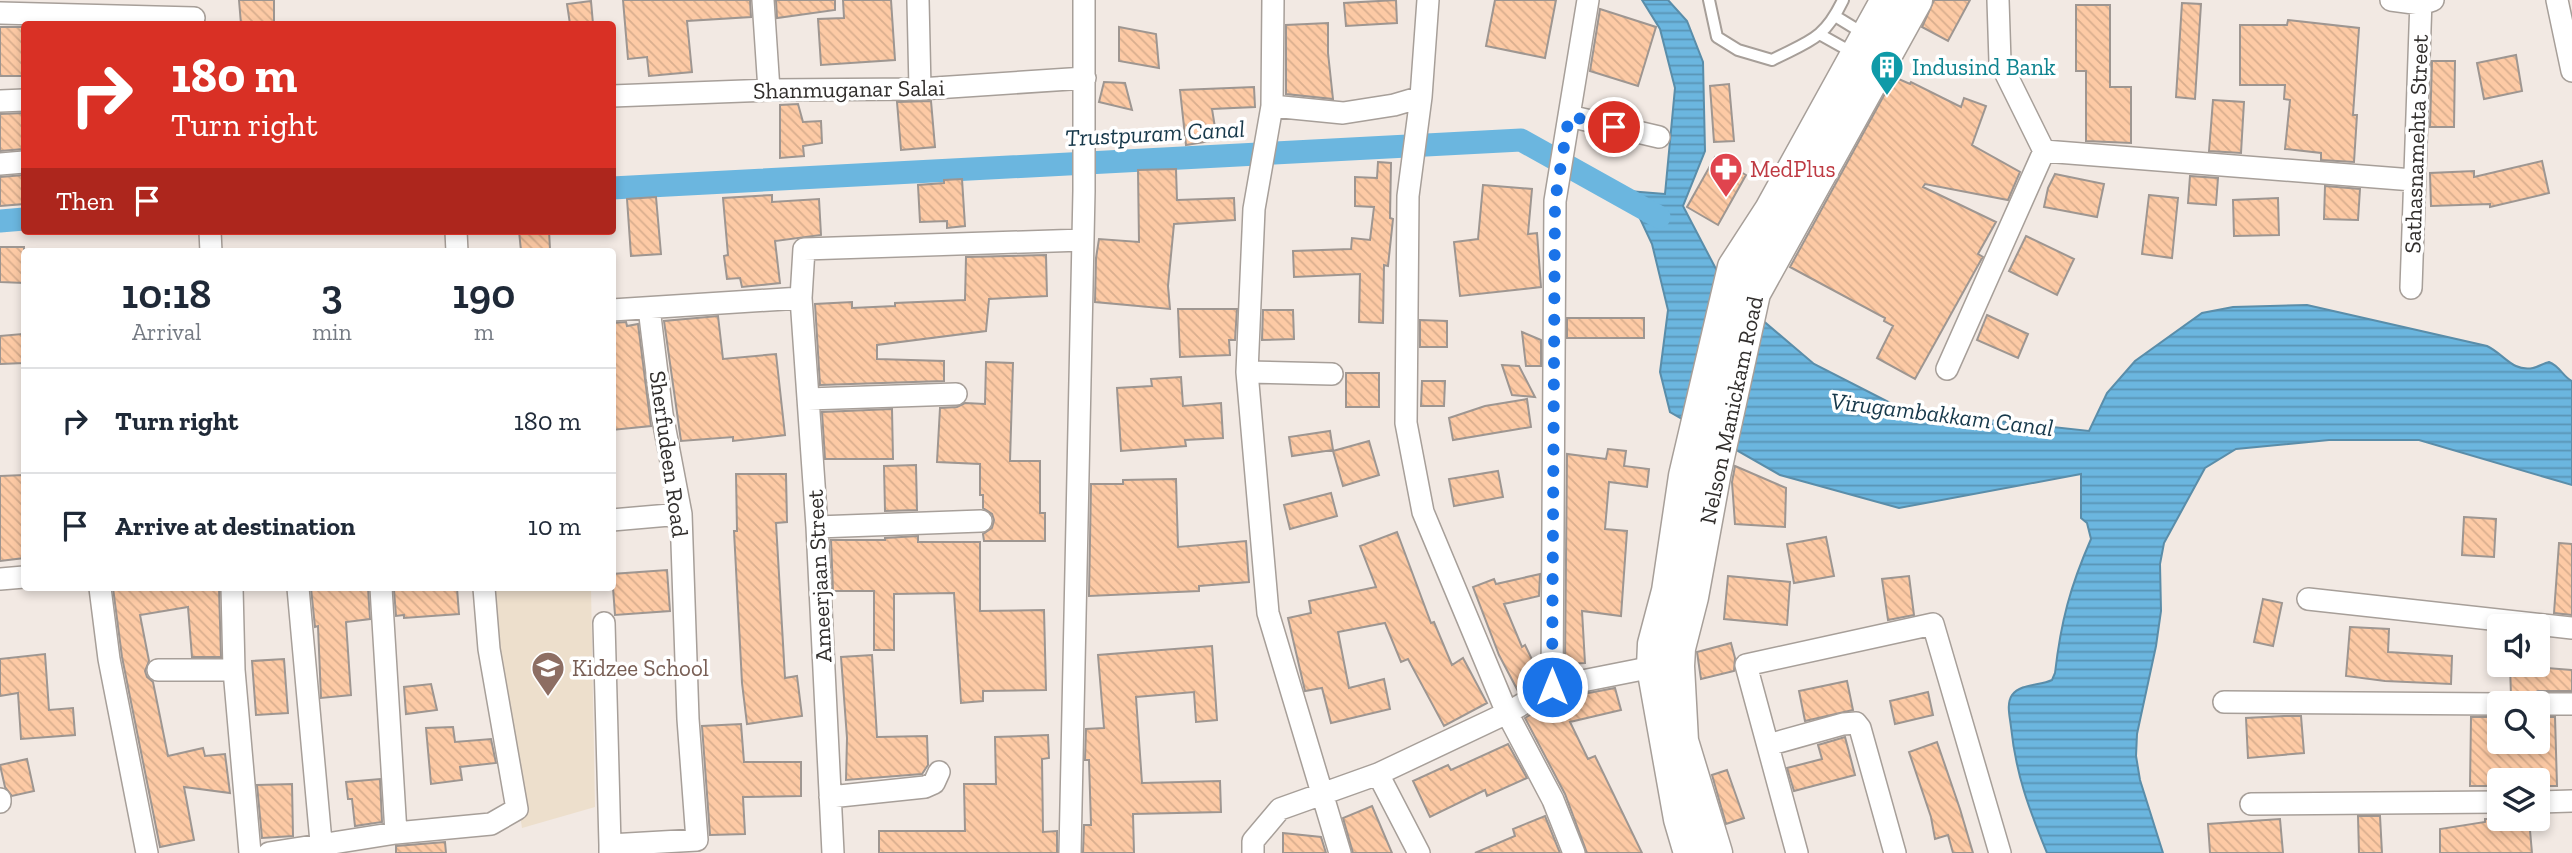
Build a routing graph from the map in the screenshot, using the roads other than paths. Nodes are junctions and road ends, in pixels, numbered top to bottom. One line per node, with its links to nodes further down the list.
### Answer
1 (763, 0): 23 (street)
2 (918, 0): 22 (street)
3 (1084, 0): 21 (street)
4 (1273, 0): 28 (street)
5 (1428, 0): 25 (street)
6 (1588, 0): 29 (street)
7 (1709, 0): 18 (lane)
8 (1843, 0): 17 (lane)
9 (1887, 0): 19 (main road, Nelson Manickam Road)
10 (1916, 0): 45 (main road, Nelson Manickam Road)
11 (1998, 0): 31 (street)
12 (2391, 0): 14 (street)
13 (2557, 0): 20 (street)
14 (2425, 1): 34 (street, Sathasnamehta Street)
15 (0, 13): 16 (street)
16 (194, 14)
17 (1835, 16): 18 (lane); 19 (lane)
18 (1821, 35): 19 (lane)
19 (1862, 46): 45 (main road, Nelson Manickam Road)
20 (2572, 71)
21 (1085, 78): 22 (street, Shanmuganar Salai); 35 (street)
22 (920, 89): 23 (street, Shanmuganar Salai)
23 (769, 90): 24 (street, Shanmuganar Salai)
24 (616, 96)
25 (1421, 97): 28 (street); 68 (street)
26 (21, 100): 27 (street)
27 (0, 101)
28 (1272, 106): 41 (street)
29 (1569, 116): 30 (street); 63 (street)
30 (1659, 137)
31 (2044, 151): 34 (street); 40 (street)
32 (21, 162): 33 (street)
33 (0, 164)
34 (2413, 180): 36 (street, Sathasnamehta Street)
35 (1083, 240): 37 (street, Ameerjaan Street); 86 (street)
36 (2411, 288)
37 (801, 298): 38 (street); 44 (street, Ameerjaan Street)
38 (649, 308): 39 (street); 46 (street, Sherfudeen Road)
39 (616, 310)
40 (1947, 369)
41 (1247, 372): 42 (street); 72 (street)
42 (1332, 374)
43 (956, 394): 44 (street)
44 (808, 400): 49 (street, Ameerjaan Street)
45 (1700, 473): 60 (main road, Nelson Manickam Road); 91 (main road, Nelson Manickam Road)
46 (681, 514): 47 (street); 81 (street, Sherfudeen Road)
47 (616, 520)
48 (981, 521): 49 (street)
49 (817, 527): 73 (street, Ameerjaan Street)
50 (21, 577): 51 (street)
51 (0, 579)
52 (100, 591): 82 (street)
53 (232, 591): 62 (street)
54 (298, 591): 80 (street)
55 (381, 591): 78 (street)
56 (484, 591): 78 (street)
57 (2308, 599): 59 (street)
58 (604, 623): 81 (street)
59 (2572, 628)
60 (1653, 667): 63 (street); 90 (main road, Nelson Manickam Road)
61 (158, 670): 62 (street)
62 (234, 670): 83 (street)
63 (1552, 687): 68 (street)
64 (2224, 702): 65 (street)
65 (2487, 704)
66 (2550, 704): 67 (street)
67 (2572, 704)
68 (1507, 713): 71 (street); 89 (street)
69 (1768, 745): 92 (street); 93 (street); 94 (street)
70 (939, 772): 73 (street)
71 (1378, 774): 72 (street); 88 (street)
72 (1320, 793): 79 (street); 87 (street)
73 (830, 797): 85 (street, Ameerjaan Street)
74 (2572, 801): 76 (street)
75 (2487, 802): 77 (street)
76 (2550, 802)
77 (2251, 804)
78 (396, 834): 80 (street)
79 (1253, 847)
80 (322, 849): 84 (street)
81 (610, 849)
82 (147, 853)
83 (250, 853)
84 (269, 853)
85 (833, 853)
86 (1070, 853)
87 (1340, 853)
88 (1419, 853)
89 (1574, 853)
90 (1690, 853)
91 (1716, 853)
92 (1797, 853)
93 (1895, 853)
94 (2000, 853)

